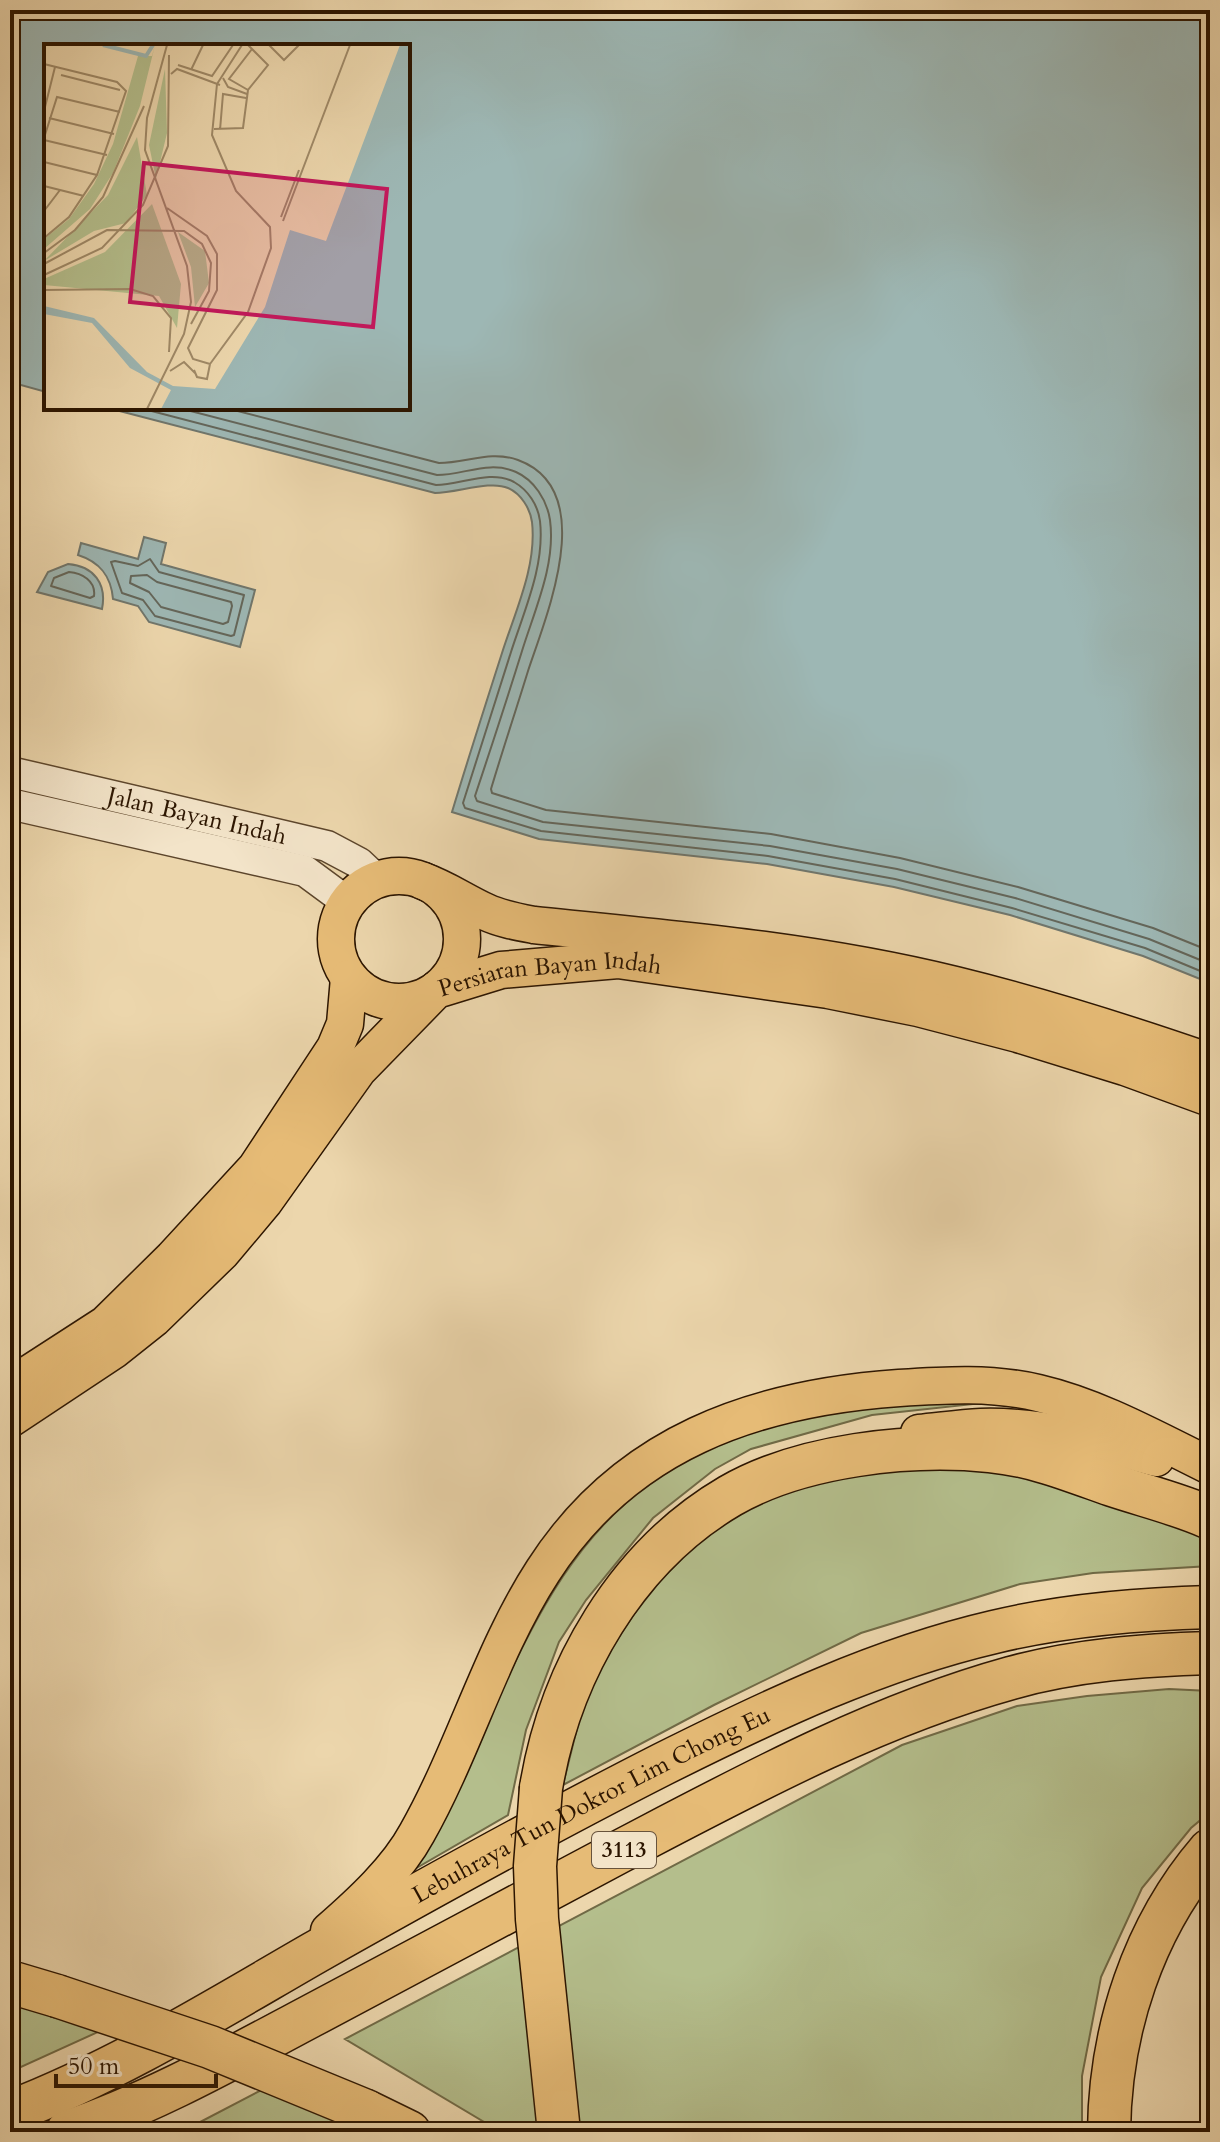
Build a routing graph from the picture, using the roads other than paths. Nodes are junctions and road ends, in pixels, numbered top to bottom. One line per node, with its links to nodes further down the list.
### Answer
1 (10, 772): 3 (street, Jalan Bayan Indah)
2 (10, 804): 5 (street, Jalan Bayan Indah)
3 (376, 879): 4 (main road); 5 (main road)
4 (423, 881): 7 (main road); 8 (main road, Persiaran Bayan Indah)
5 (347, 902): 6 (main road)
6 (349, 978): 7 (main road); 10 (main road)
7 (436, 990): 9 (main road, Persiaran Bayan Indah); 11 (main road, Persiaran Bayan Indah)
8 (1210, 1062)
9 (1210, 1098)
10 (10, 1386)
11 (10, 1419)
12 (1210, 1466): 19 (main road)
13 (1210, 1474): 14 (main road)
14 (748, 1487): 15 (highway); 24 (highway, bridge)
15 (1210, 1518)
16 (1210, 1607): 19 (highway, Lebuhraya Tun Doktor Lim Chong Eu / 3113)
17 (1210, 1653): 22 (highway, 3113)
18 (1210, 1850): 25 (highway)
19 (279, 1973): 21 (highway, Lebuhraya Tun Doktor Lim Chong Eu / 3113)
20 (10, 1982): 23 (highway, bridge)
21 (10, 2112)
22 (67, 2132)
23 (409, 2132)
24 (559, 2132)
25 (1109, 2132)

